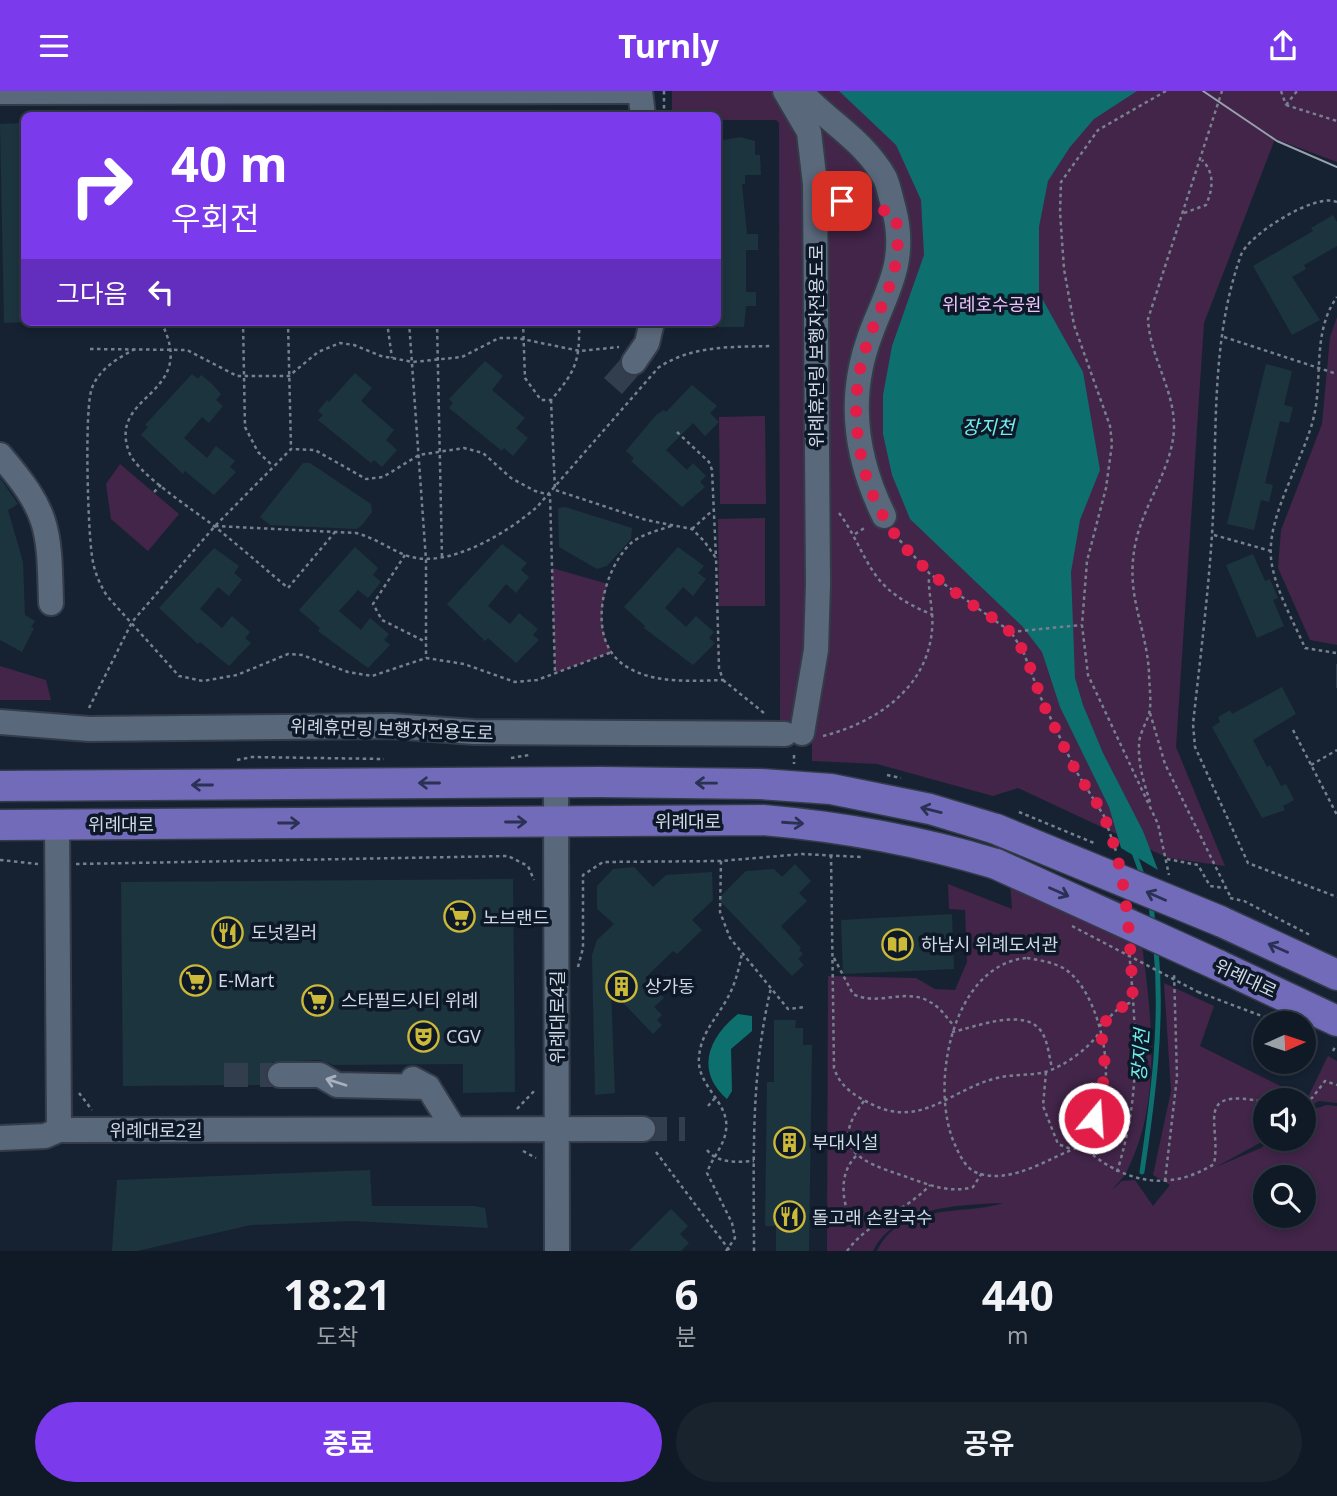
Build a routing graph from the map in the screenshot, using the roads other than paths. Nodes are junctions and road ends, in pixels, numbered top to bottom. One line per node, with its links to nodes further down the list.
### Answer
1 (249, 91): 2 (street); 6 (street); 7 (street)
2 (547, 91): 3 (street)
3 (640, 91): 8 (street)
4 (785, 91): 14 (street, 위례휴먼링 보행자전용도로)
5 (800, 91): 12 (street)
6 (0, 92)
7 (251, 112)
8 (651, 112)
9 (651, 326): 10 (street)
10 (631, 354)
11 (0, 455): 13 (street)
12 (884, 516)
13 (51, 603)
14 (0, 722)
15 (556, 782): 16 (main road); 18 (street, 위례대로4길); 22 (main road, one-way to 15, bridge)
16 (480, 783): 17 (main road, one-way to 17); 19 (main road)
17 (0, 786)
18 (556, 821): 19 (main road, 위례대로, one-way to 18); 23 (main road, 위례대로, one-way to 23, bridge); 28 (street, 위례대로4길)
19 (415, 822): 20 (main road, 위례대로, one-way to 19)
20 (57, 824): 21 (main road, 위례대로); 30 (street)
21 (0, 825)
22 (1337, 975)
23 (1337, 1021)
24 (281, 1075): 26 (street, one-way to 24)
25 (380, 1075): 26 (street)
26 (428, 1087): 27 (street)
27 (454, 1129): 28 (street, 위례대로2길); 30 (street, 위례대로2길)
28 (557, 1129): 29 (street, 위례대로2길); 32 (street, 위례대로4길)
29 (643, 1129)
30 (59, 1130): 31 (street, 위례대로2길)
31 (0, 1138)
32 (557, 1251)

